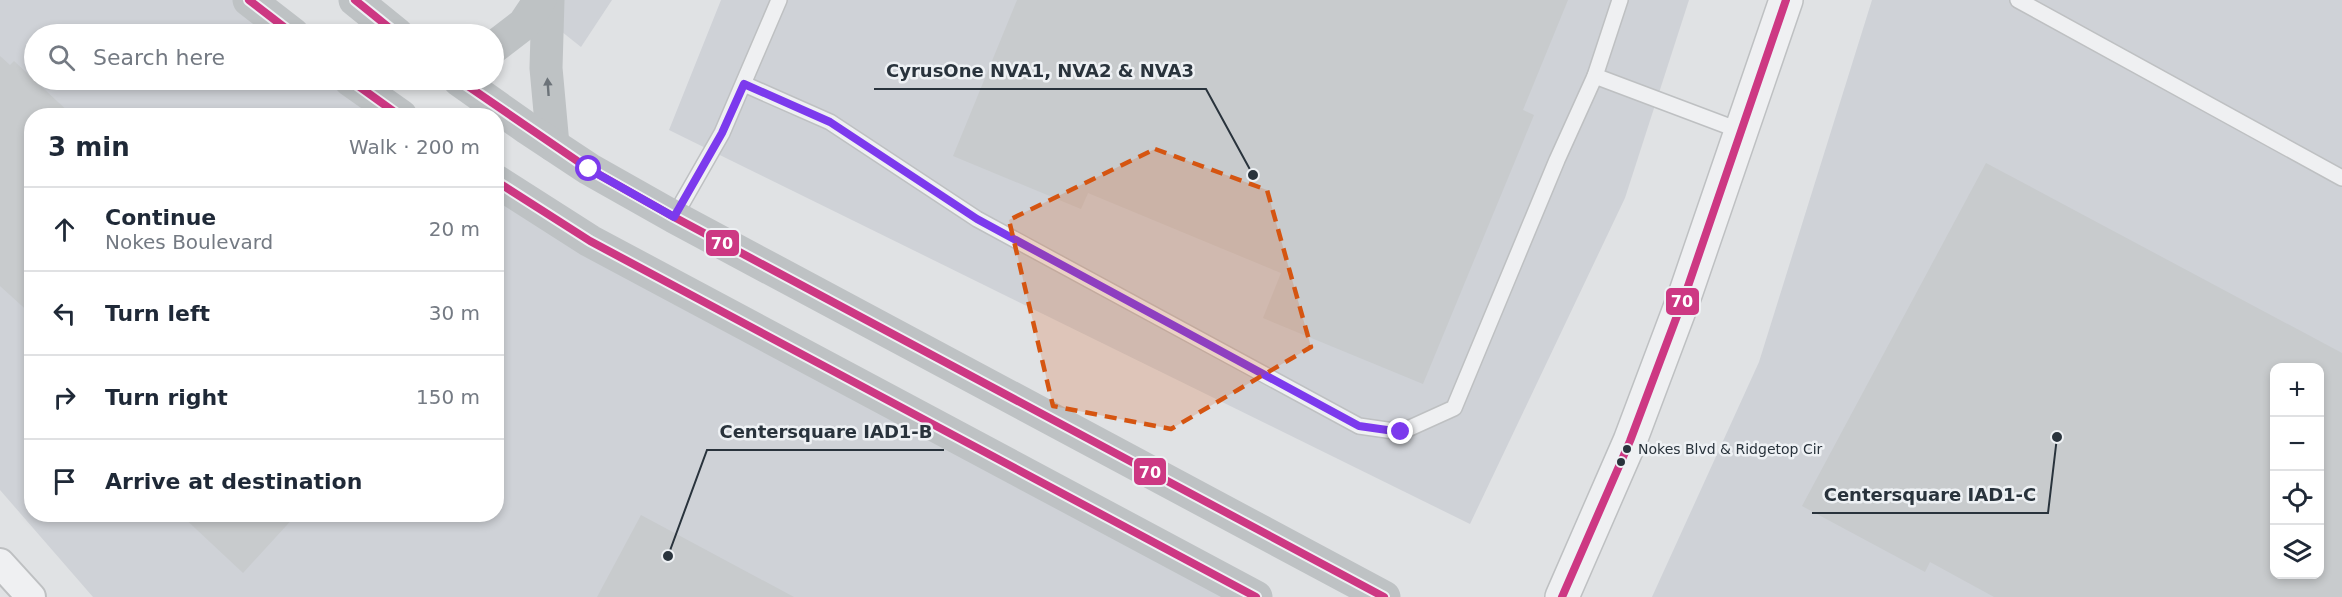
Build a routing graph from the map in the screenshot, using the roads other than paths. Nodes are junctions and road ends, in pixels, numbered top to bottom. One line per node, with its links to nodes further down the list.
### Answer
1 (249, 0): 9 (main road)
2 (355, 0): 10 (main road)
3 (540, 0): 11 (main road)
4 (548, 0): 20 (main road, one-way to 4)
5 (779, 0): 13 (lane)
6 (1620, 0): 12 (lane)
7 (1786, 0): 19 (street)
8 (2019, 0): 21 (lane)
9 (279, 24)
10 (385, 24)
11 (504, 39)
12 (1595, 76): 13 (lane); 19 (lane)
13 (744, 84): 23 (lane)
14 (364, 90): 16 (main road)
15 (473, 90): 17 (main road)
16 (390, 108)
17 (499, 108)
18 (504, 111): 20 (main road)
19 (1741, 131): 28 (street)
20 (554, 146): 23 (main road)
21 (2342, 178)
22 (504, 186): 26 (main road)
23 (674, 217): 27 (main road)
24 (0, 563): 25 (street)
25 (31, 597)
26 (1256, 597)
27 (1384, 597)
28 (1562, 597)

